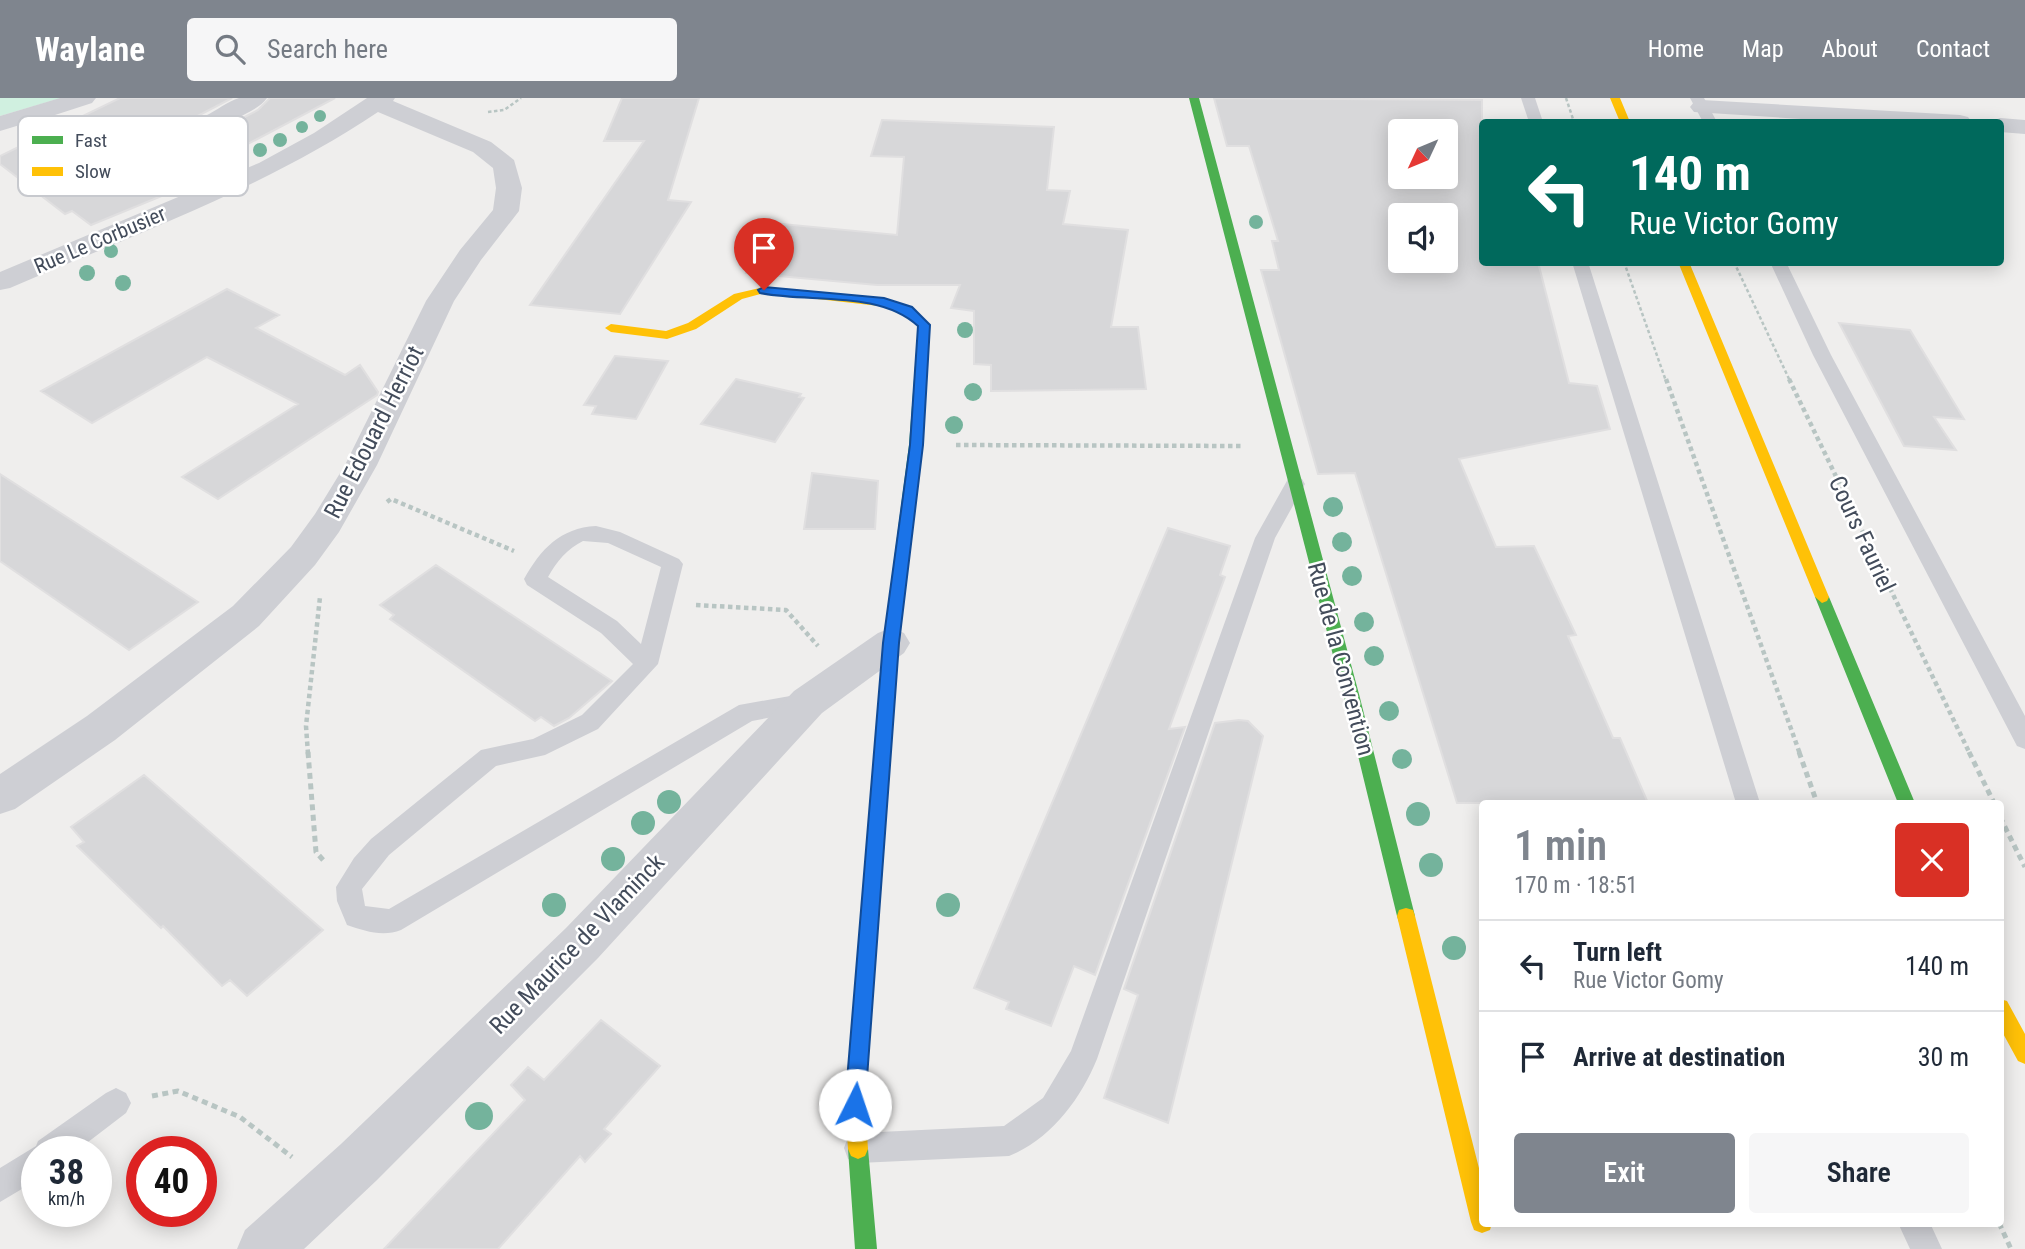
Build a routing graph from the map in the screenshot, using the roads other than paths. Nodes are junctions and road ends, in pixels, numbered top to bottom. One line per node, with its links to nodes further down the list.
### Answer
1 (84, 98): 8 (street)
2 (255, 98): 11 (street)
3 (1194, 98): 26 (street, Rue de la Convention)
4 (1528, 98): 13 (lane)
5 (1615, 98): 14 (street)
6 (381, 101): 19 (street, Rue Le Corbusier); 31 (street, Rue Edouard Herriot)
7 (1703, 109): 15 (street)
8 (43, 112): 9 (street); 10 (street)
9 (29, 116)
10 (43, 116)
11 (224, 116)
12 (18, 119): 16 (street)
13 (1535, 119)
14 (1624, 119)
15 (1900, 119)
16 (0, 124)
17 (2004, 125): 18 (street)
18 (2025, 127)
19 (248, 177)
20 (202, 196): 24 (street, Rue Le Corbusier)
21 (1581, 266): 32 (lane)
22 (1685, 266): 33 (street)
23 (1779, 266): 30 (lane, Cours Fauriel)
24 (0, 282)
25 (611, 328): 27 (street)
26 (1295, 484): 38 (lane); 41 (street, Rue de la Convention)
27 (891, 643): 29 (street, Rue Maurice de Vlaminck); 38 (street)
28 (647, 664): 28 (lane); 29 (lane)
29 (808, 702): 44 (street, Rue Maurice de Vlaminck)
30 (2025, 739)
31 (0, 796)
32 (1747, 800)
33 (1906, 800)
34 (2004, 1015): 35 (street)
35 (2025, 1054)
36 (116, 1103): 37 (lane)
37 (71, 1136)
38 (859, 1148): 45 (street)
39 (21, 1172): 40 (lane)
40 (0, 1187)
41 (1479, 1210)
42 (1483, 1227): 46 (street, Rue de la Convention)
43 (1916, 1227): 47 (lane)
44 (264, 1249)
45 (866, 1249)
46 (1489, 1249)
47 (1926, 1249)

